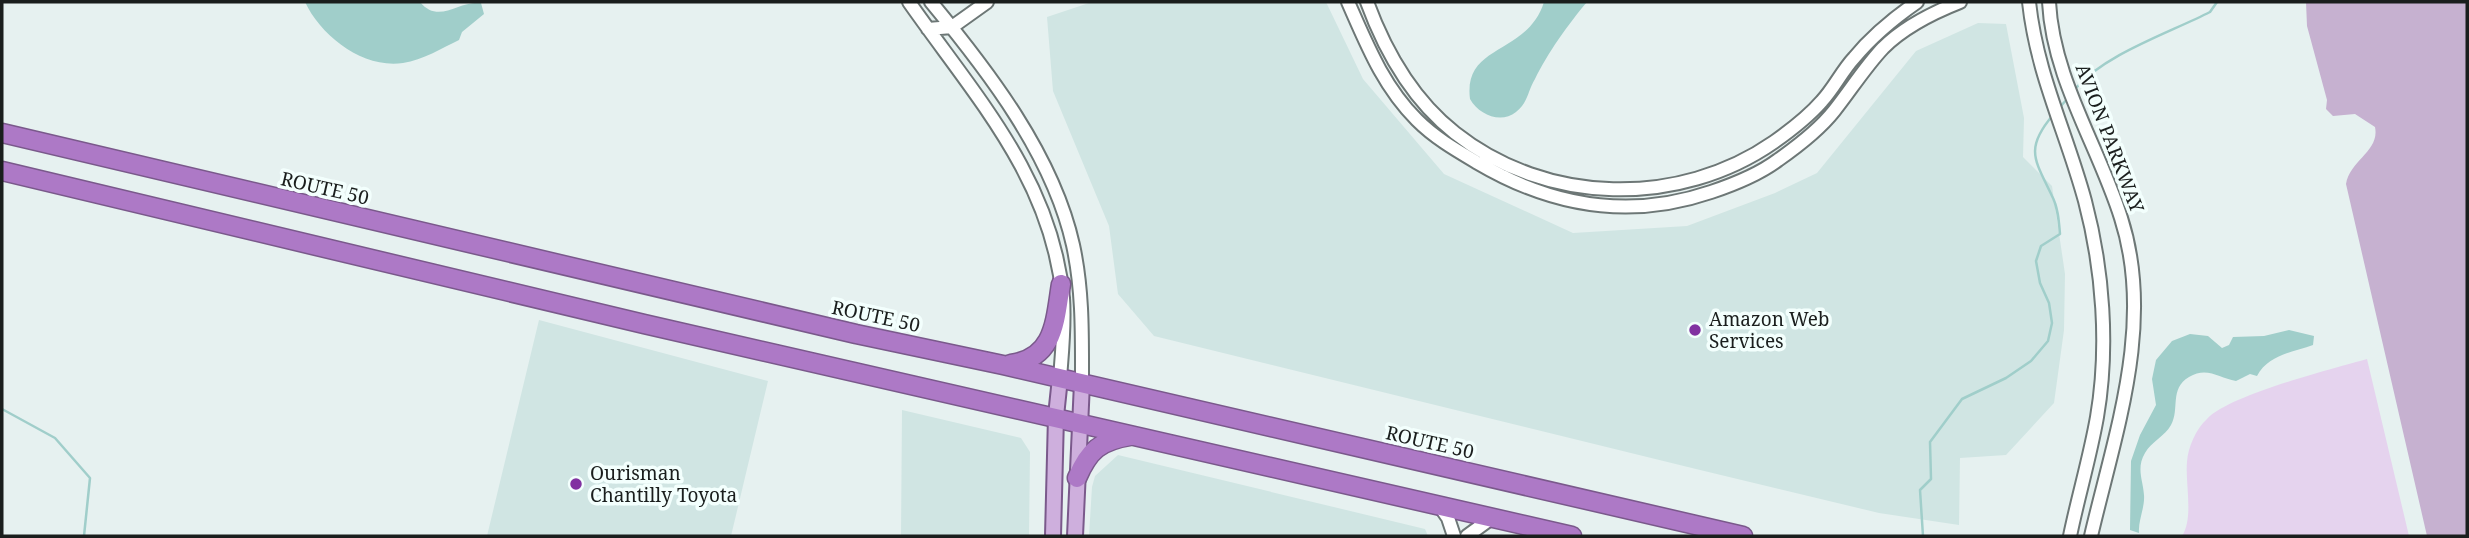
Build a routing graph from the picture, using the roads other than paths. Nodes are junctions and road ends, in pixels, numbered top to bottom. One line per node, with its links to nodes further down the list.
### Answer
1 (909, 2): 11 (street)
2 (988, 2): 10 (street)
3 (1348, 2): 6 (street)
4 (1367, 2): 5 (street)
5 (1917, 2)
6 (1960, 2)
7 (2029, 2): 30 (street)
8 (2049, 2): 31 (street, AVION PARKWAY)
9 (935, 3): 10 (street); 11 (street)
10 (952, 27): 11 (street); 17 (street)
11 (928, 29): 14 (street)
12 (2, 133): 15 (highway, ROUTE 50)
13 (2, 171): 18 (highway)
14 (1061, 284): 15 (highway); 16 (street)
15 (1003, 365): 16 (highway, ROUTE 50)
16 (1060, 378): 17 (highway, ROUTE 50); 18 (main road)
17 (1082, 383): 19 (main road); 29 (highway, ROUTE 50)
18 (1056, 416): 19 (highway); 24 (main road)
19 (1079, 422): 20 (highway); 21 (main road)
20 (1134, 435): 21 (highway); 22 (highway)
21 (1077, 478): 25 (main road)
22 (1439, 505): 23 (highway); 26 (street)
23 (1493, 517): 27 (street); 28 (highway)
24 (1053, 536)
25 (1075, 536)
26 (1454, 536)
27 (1467, 536)
28 (1572, 536)
29 (1743, 536)
30 (2070, 536)
31 (2091, 536)

